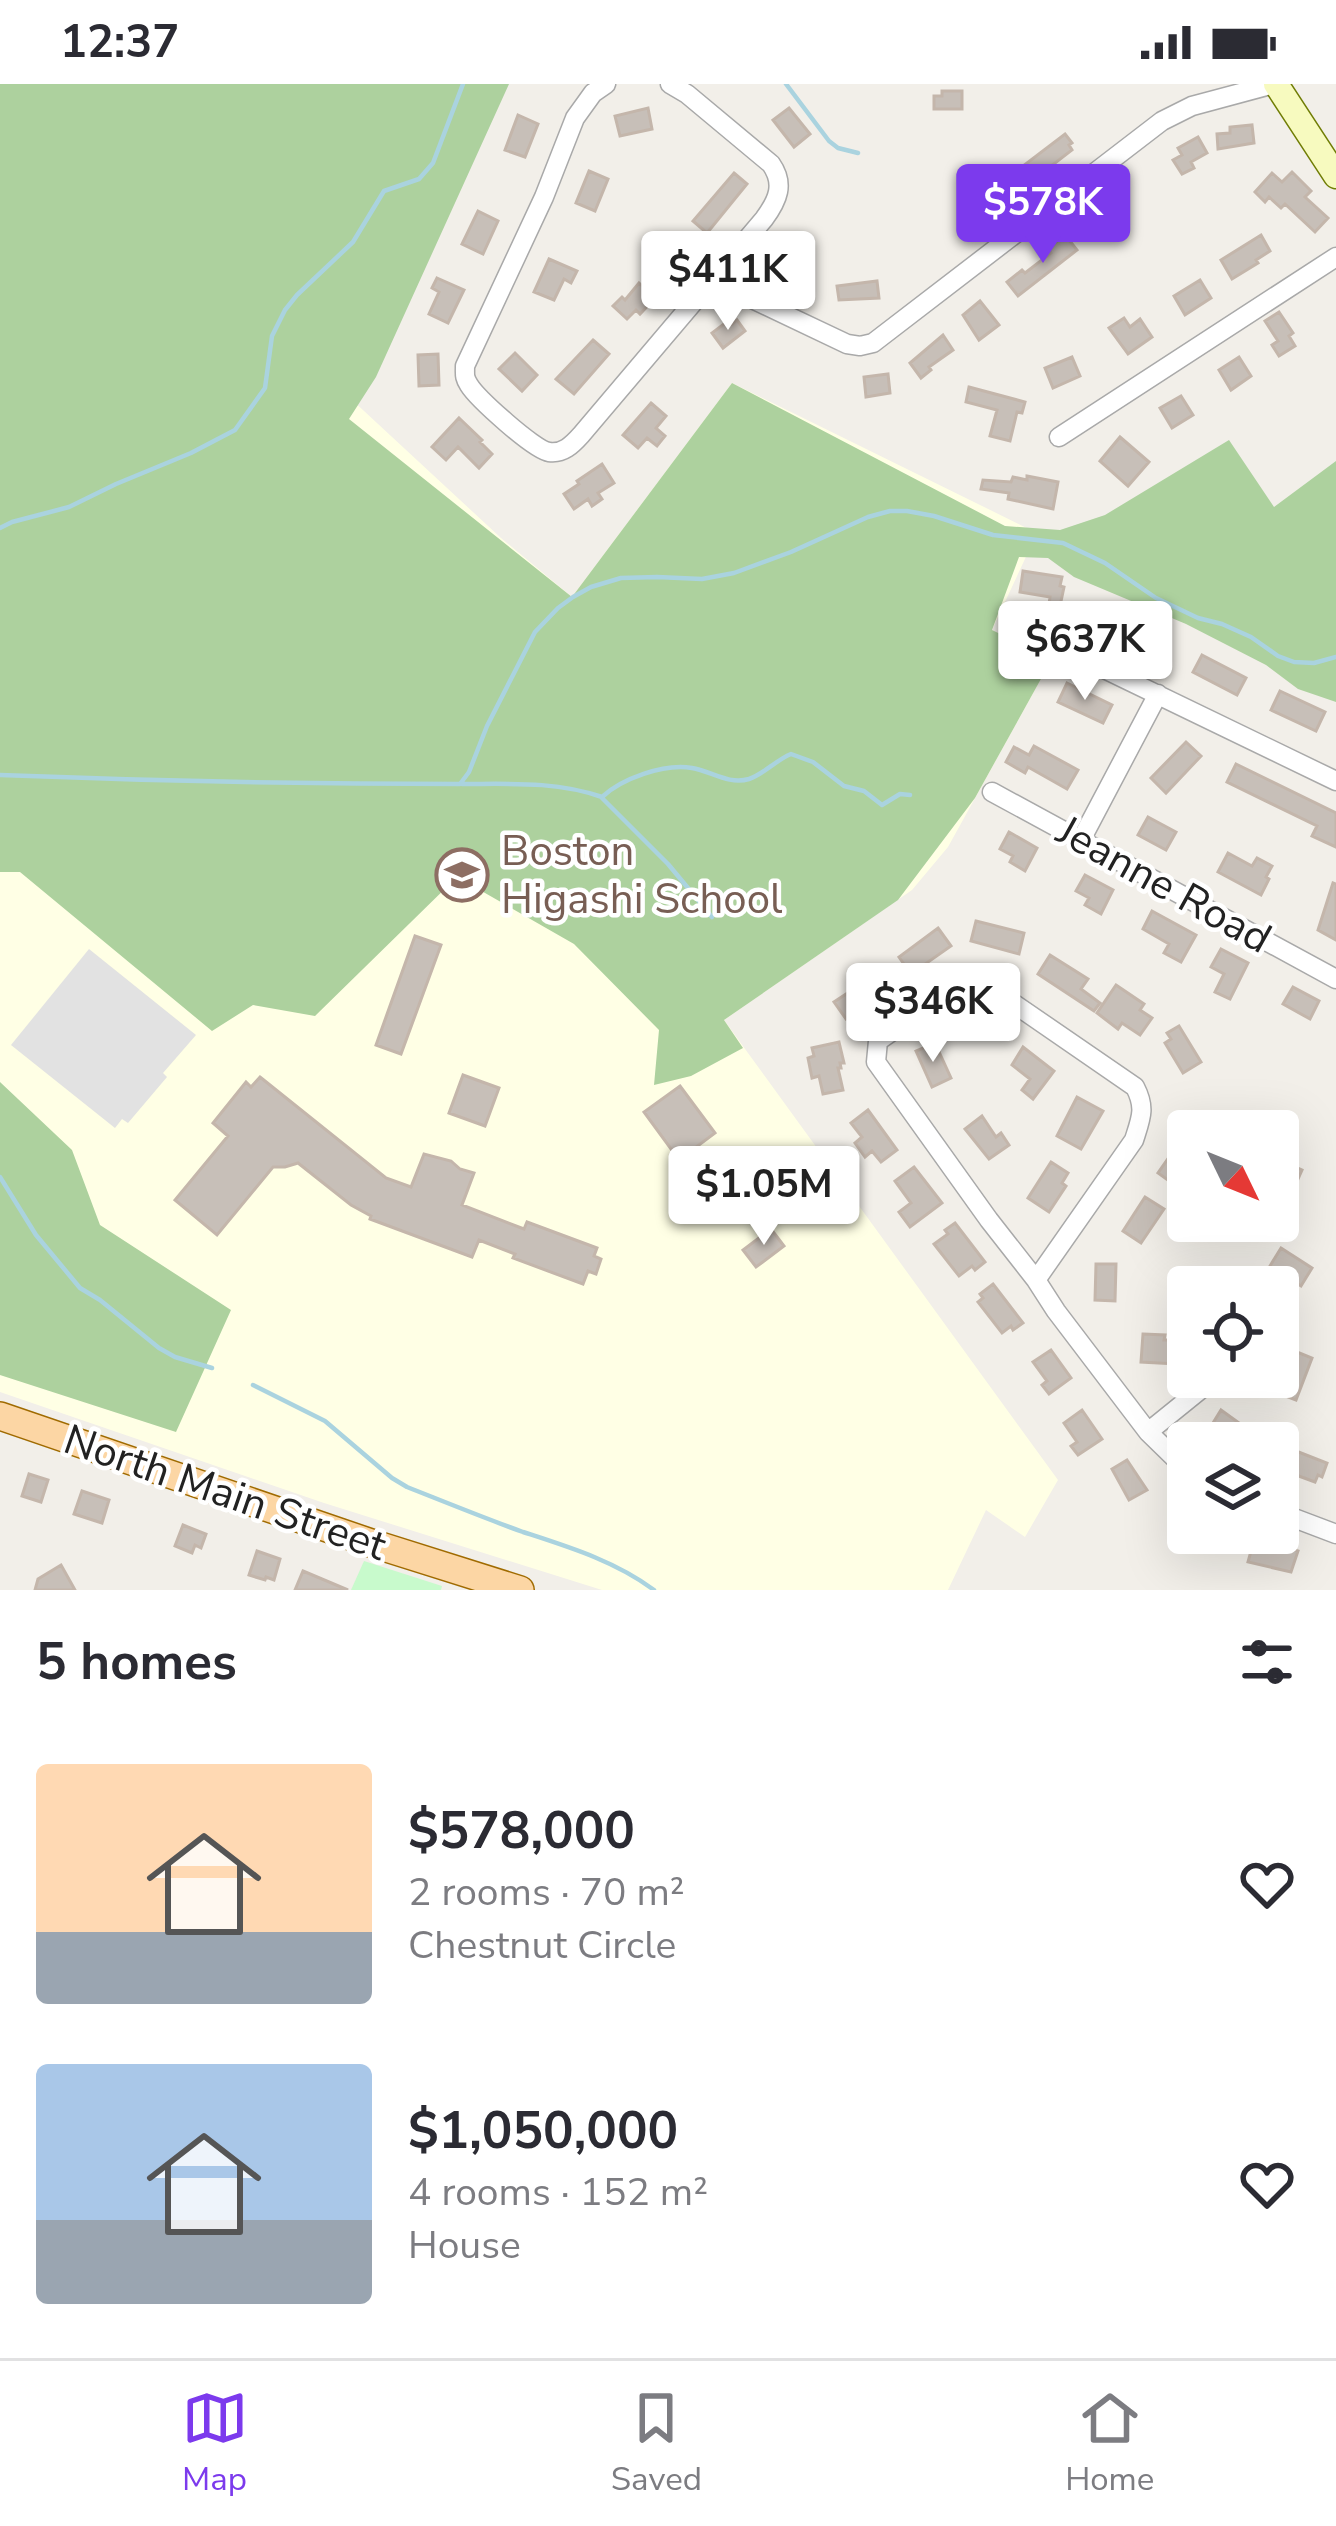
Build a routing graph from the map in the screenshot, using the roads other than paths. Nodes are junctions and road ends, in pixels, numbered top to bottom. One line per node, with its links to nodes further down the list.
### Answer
1 (606, 84): 6 (street)
2 (670, 84): 6 (street)
3 (1275, 84): 4 (main road); 6 (street)
4 (1336, 176)
5 (1336, 257): 7 (street)
6 (715, 277)
7 (1059, 437)
8 (1034, 635): 9 (street)
9 (1158, 694): 10 (street); 12 (street)
10 (1336, 781)
11 (992, 792): 12 (street, Jeanne Road)
12 (1081, 839): 13 (street, Jeanne Road)
13 (1336, 979)
14 (1036, 1280): 14 (street); 17 (street)
15 (1190, 1398): 17 (street)
16 (0, 1415): 21 (main road, North Main Street)
17 (1148, 1432): 18 (street)
18 (1167, 1451)
19 (1299, 1520): 20 (street)
20 (1336, 1534)
21 (520, 1590)

